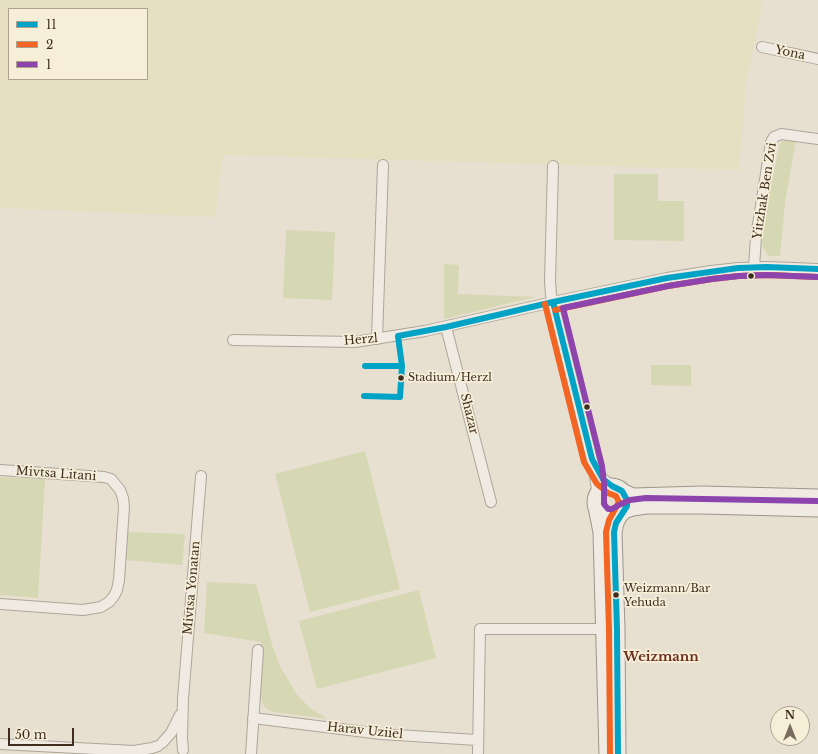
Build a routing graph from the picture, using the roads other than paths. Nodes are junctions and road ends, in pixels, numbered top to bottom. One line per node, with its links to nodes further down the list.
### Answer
1 (762, 47): 2 (street, Yona)
2 (818, 59)
3 (818, 139): 6 (street, Yitzhak Ben Zvi)
4 (383, 165): 10 (street)
5 (553, 166): 8 (street)
6 (754, 267): 7 (street, Herzl); 8 (street, Herzl)
7 (818, 269)
8 (553, 302): 9 (street, Herzl); 12 (street)
9 (446, 327): 10 (street, Herzl); 17 (street, Shazar)
10 (377, 339): 11 (street, Herzl)
11 (233, 340)
12 (592, 459): 15 (street); 18 (street)
13 (0, 470): 21 (street, Mivtsa Litani)
14 (201, 476): 24 (street, Mivtsa Yonatan)
15 (617, 488): 16 (street); 18 (street); 20 (street)
16 (818, 497)
17 (491, 502)
18 (596, 505): 20 (street); 22 (street)
19 (818, 509): 20 (street)
20 (622, 513): 22 (street)
21 (0, 604)
22 (611, 629): 26 (street); 34 (street); 35 (street)
23 (258, 650): 25 (street)
24 (183, 699): 28 (street, Mivtsa Yonatan); 30 (street, Mivtsa Yonatan)
25 (253, 718): 26 (street, Harav Uziiel); 32 (street)
26 (477, 740): 33 (street)
27 (0, 744): 29 (street)
28 (158, 748): 29 (street); 30 (street)
29 (116, 751): 31 (street)
30 (184, 752)
31 (135, 754)
32 (251, 754)
33 (478, 754)
34 (607, 754)
35 (618, 754)

